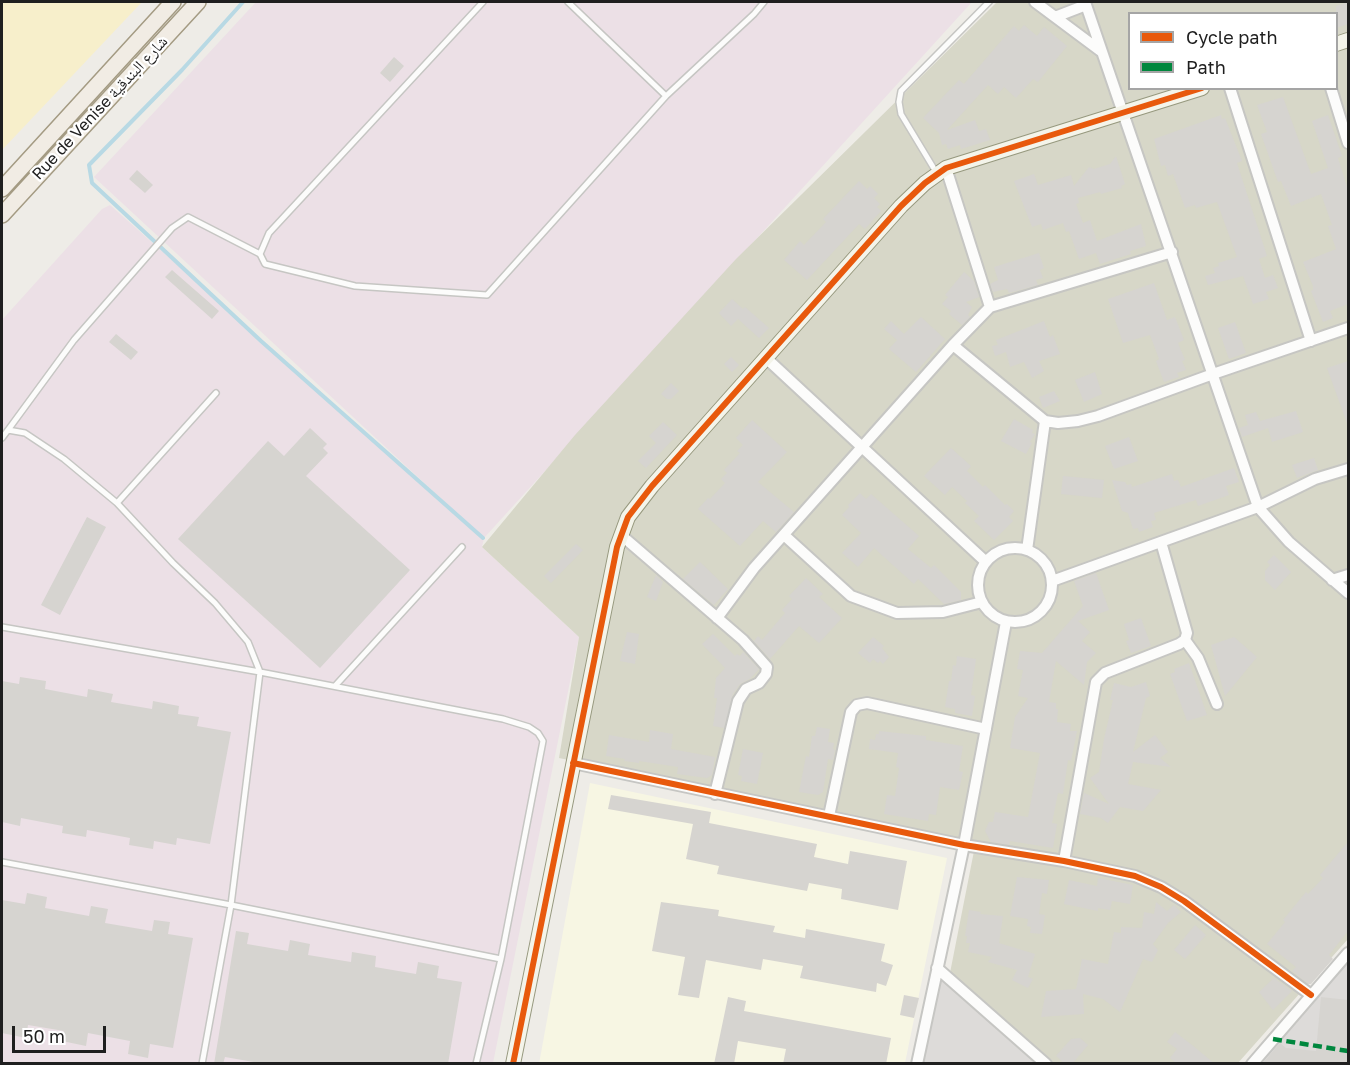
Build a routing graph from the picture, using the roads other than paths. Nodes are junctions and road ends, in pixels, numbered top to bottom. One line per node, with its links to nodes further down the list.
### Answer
1 (173, 2): 18 (main road, Rue de Venise شارع البندقية)
2 (198, 2): 19 (main road, Rue de Venise شارع البندقية)
3 (483, 2): 21 (lane)
4 (568, 2): 14 (lane)
5 (764, 2): 14 (lane)
6 (989, 2): 17 (lane)
7 (1035, 2): 9 (street)
8 (1085, 3): 9 (street); 10 (street)
9 (1055, 17): 10 (street)
10 (1103, 53): 15 (street)
11 (1197, 90): 15 (street)
12 (1231, 90): 24 (street)
13 (1332, 90): 16 (street)
14 (666, 96): 21 (lane)
15 (1124, 114): 17 (street); 20 (street)
16 (1348, 142)
17 (942, 171): 22 (street); 26 (street)
18 (2, 189)
19 (2, 215)
20 (1172, 252): 22 (street); 27 (street)
21 (260, 254): 30 (lane)
22 (990, 307): 25 (street)
23 (1348, 328): 24 (street)
24 (1311, 340): 27 (street)
25 (953, 345): 29 (street); 32 (street)
26 (766, 358): 32 (street); 36 (street)
27 (1213, 374): 29 (street); 35 (street)
28 (216, 393): 34 (lane)
29 (1045, 421): 40 (street)
30 (8, 430): 31 (lane); 34 (lane)
31 (2, 438)
32 (862, 448): 37 (street); 41 (street)
33 (1348, 469): 35 (street)
34 (117, 503): 51 (lane)
35 (1258, 507): 38 (street); 43 (street)
36 (621, 535): 47 (street); 55 (street)
37 (784, 535): 46 (street); 47 (street)
38 (1161, 542): 44 (street); 50 (street)
39 (462, 547): 52 (lane)
40 (1027, 550): 41 (street); 44 (street)
41 (986, 562): 46 (street)
42 (1348, 575): 43 (street)
43 (1332, 580): 45 (street)
44 (1052, 581): 48 (street)
45 (1348, 593)
46 (981, 602): 48 (street)
47 (717, 618): 56 (street)
48 (1006, 622): 54 (street)
49 (2, 627): 51 (lane)
50 (1185, 640): 53 (street); 59 (street)
51 (260, 672): 52 (lane); 61 (lane)
52 (335, 686): 63 (lane)
53 (1217, 704)
54 (986, 729): 57 (street); 58 (street)
55 (573, 763): 56 (street); 68 (street)
56 (715, 794): 57 (street)
57 (829, 816): 58 (street)
58 (964, 845): 59 (street); 64 (street)
59 (1064, 861): 65 (street)
60 (2, 862): 61 (lane)
61 (231, 905): 63 (lane); 66 (lane)
62 (1348, 953): 65 (street)
63 (501, 959): 67 (lane)
64 (937, 968): 69 (street); 70 (street)
65 (1311, 995): 71 (street)
66 (202, 1064)
67 (476, 1064)
68 (513, 1064)
69 (917, 1064)
70 (1046, 1064)
71 (1252, 1064)

